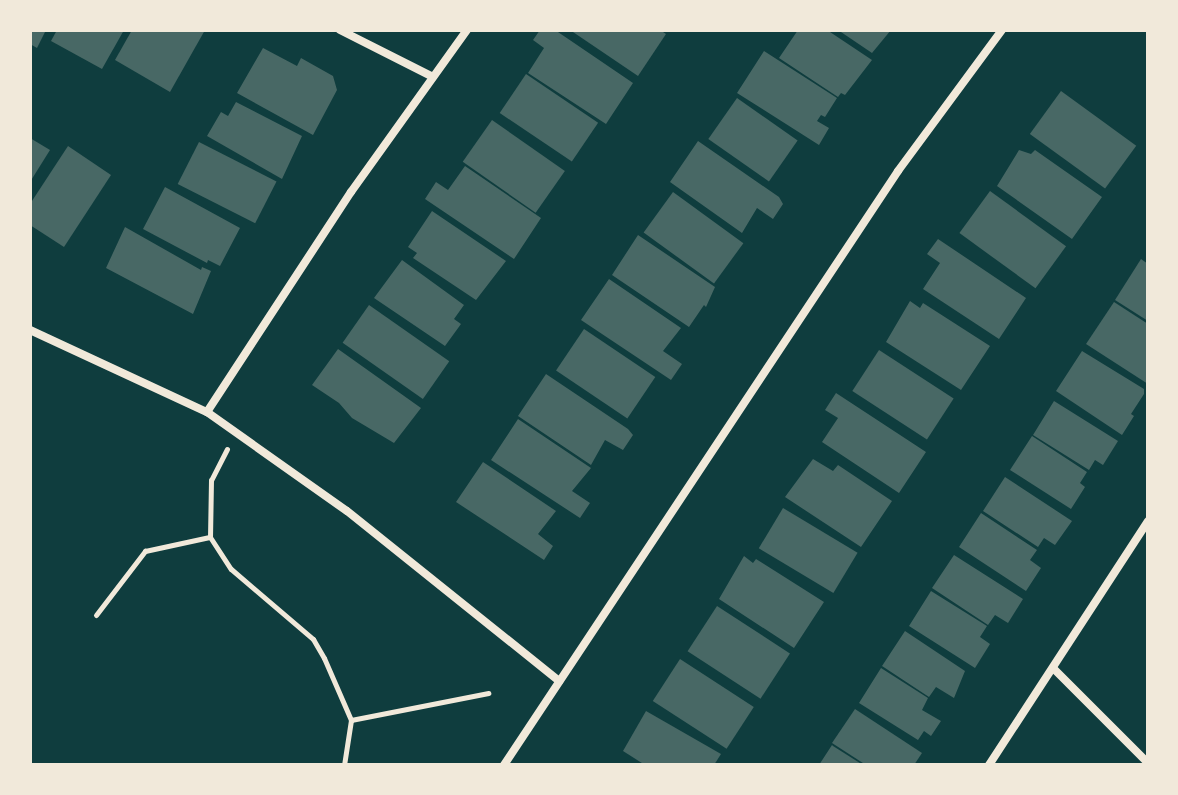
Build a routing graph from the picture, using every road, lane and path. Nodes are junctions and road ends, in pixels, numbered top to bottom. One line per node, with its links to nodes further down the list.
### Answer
1 (340, 30): 4 (street)
2 (467, 30): 4 (street)
3 (1002, 30): 12 (street)
4 (433, 77): 6 (street)
5 (30, 330): 6 (street)
6 (207, 412): 7 (street)
7 (238, 433): 9 (path); 12 (street)
8 (1148, 521): 11 (street)
9 (210, 537): 10 (path); 14 (path)
10 (96, 615)
11 (1054, 669): 15 (street); 18 (street)
12 (559, 681): 17 (street)
13 (488, 693): 14 (path)
14 (351, 720): 16 (path)
15 (1148, 763)
16 (344, 765)
17 (504, 765)
18 (989, 765)

